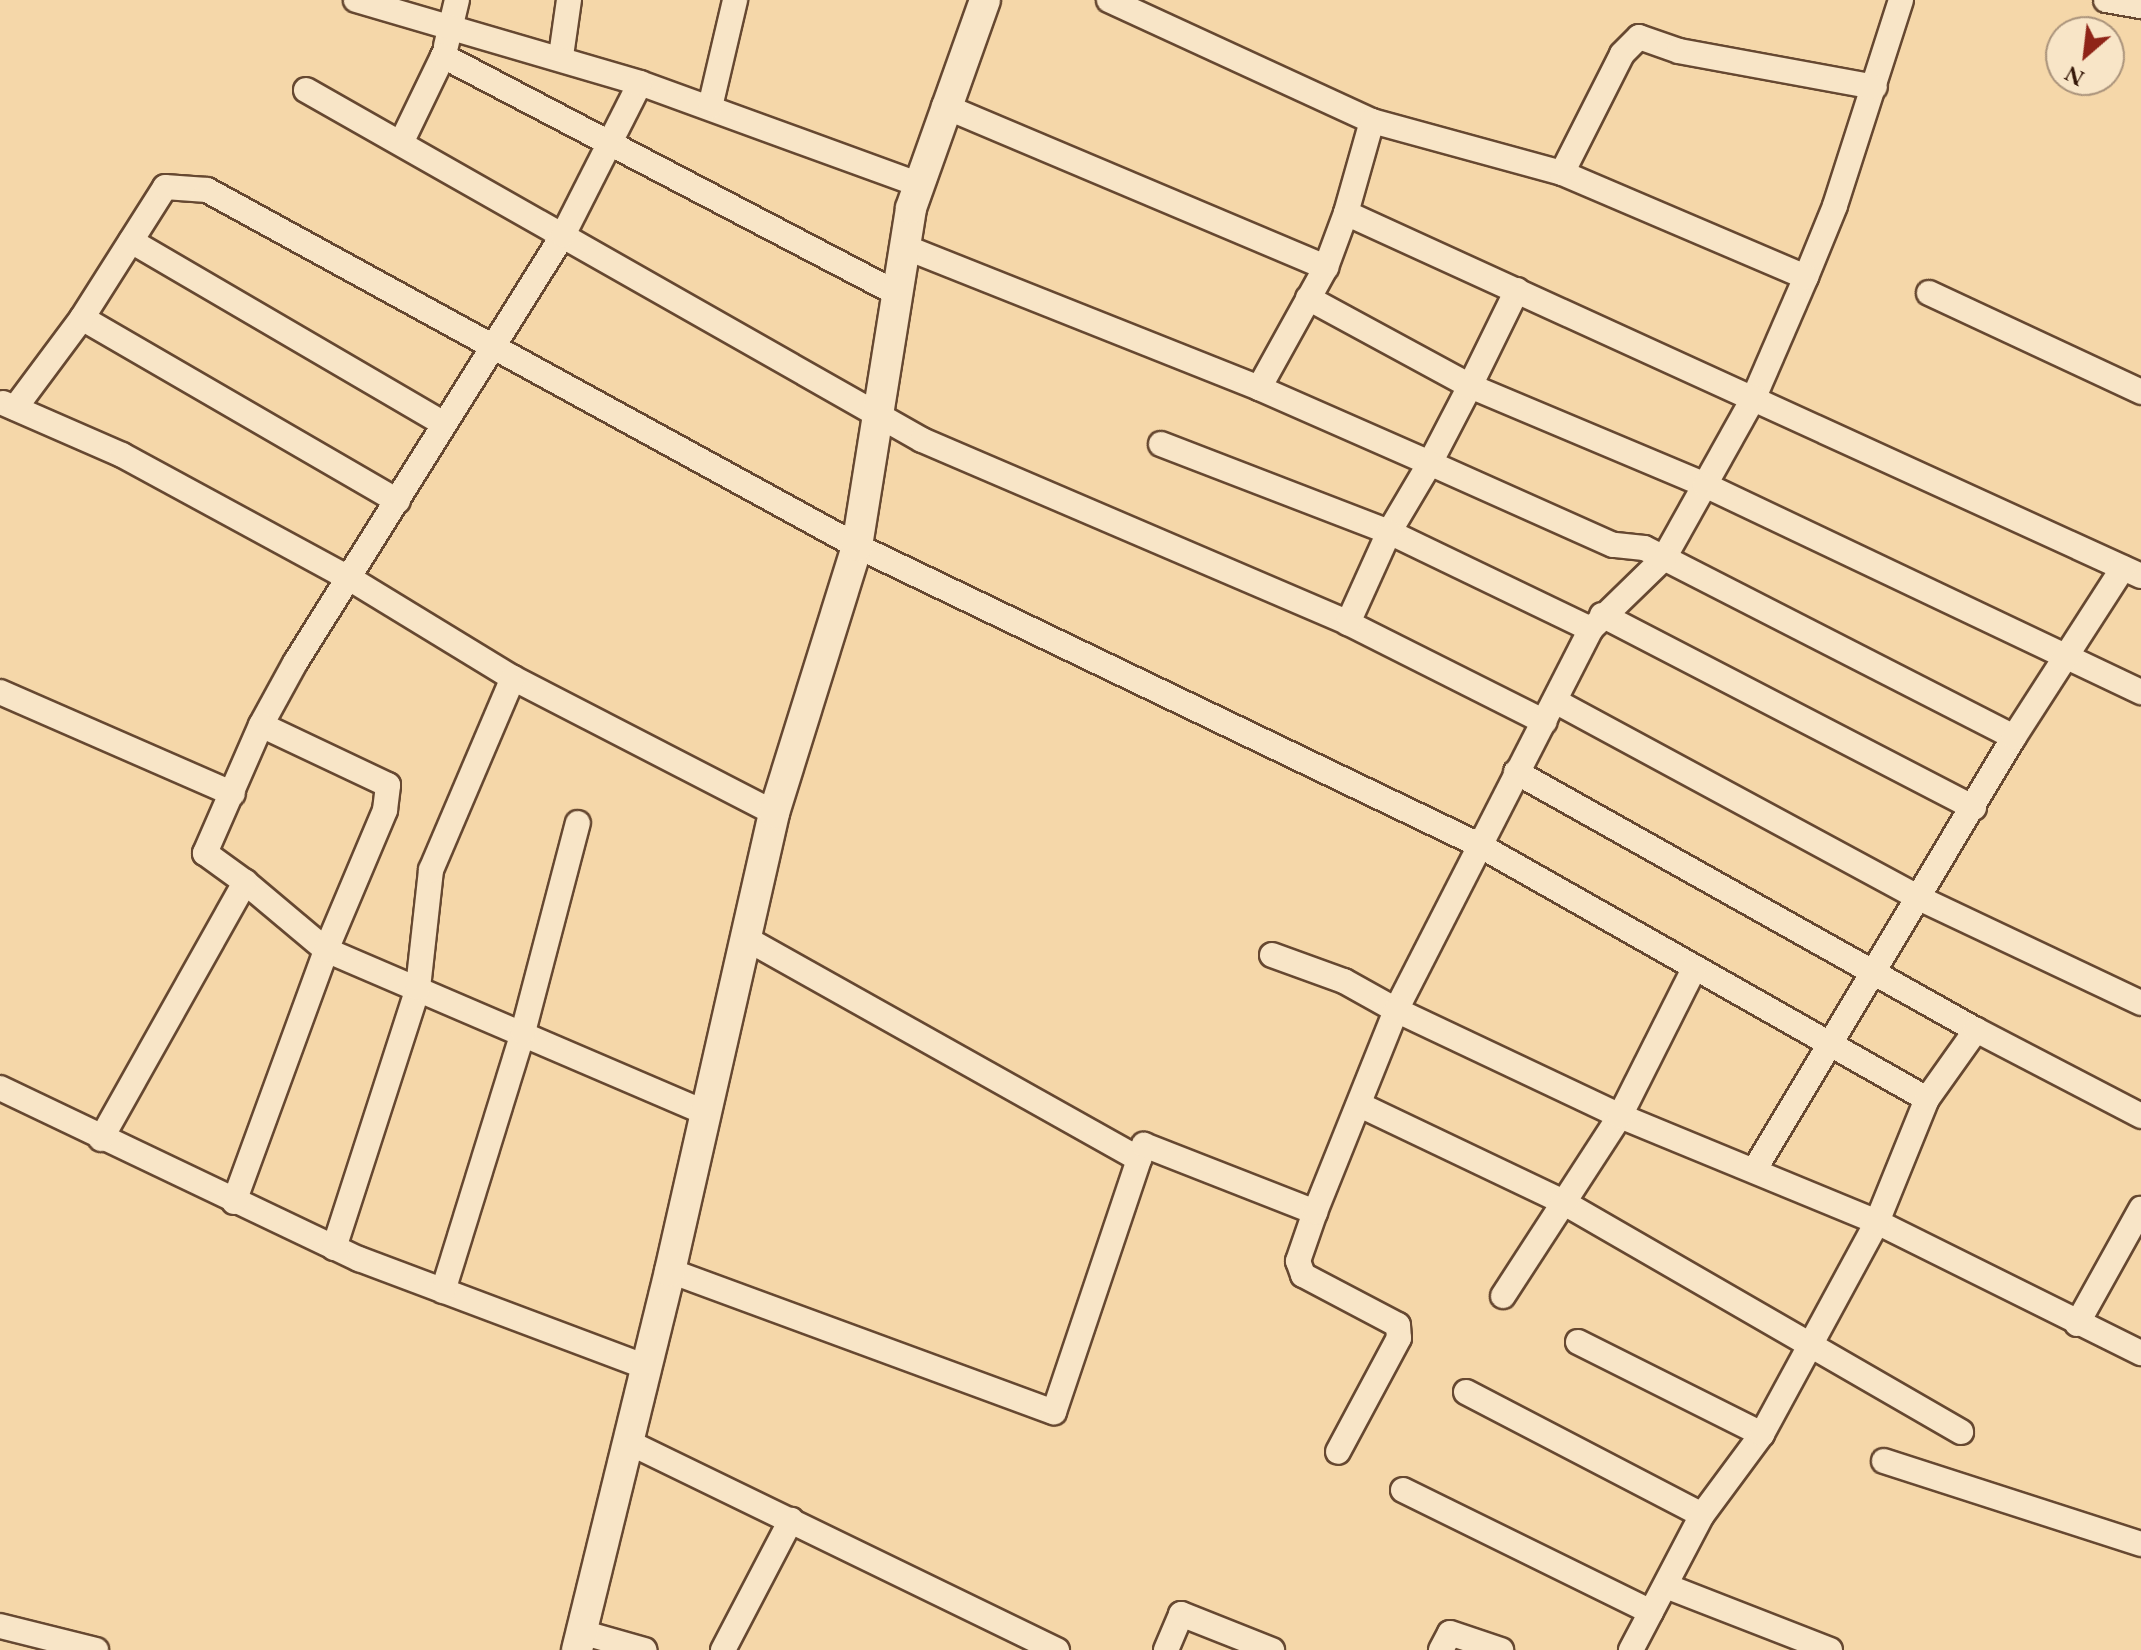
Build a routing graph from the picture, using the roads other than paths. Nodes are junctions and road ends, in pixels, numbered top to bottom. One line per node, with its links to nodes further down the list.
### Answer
1 (457, 0): 10 (street)
2 (569, 0): 12 (street)
3 (735, 0): 17 (street)
4 (985, 0): 16 (street)
5 (1109, 0): 18 (street)
6 (1901, 0): 14 (street)
7 (2106, 0): 9 (street)
8 (361, 1): 10 (street)
9 (2141, 6)
10 (449, 31): 11 (street); 12 (street)
11 (443, 56): 19 (street); 20 (street)
12 (561, 56): 13 (street)
13 (640, 83): 17 (street); 20 (street)
14 (1875, 87): 21 (street); 28 (street)
15 (306, 90): 19 (street)
16 (944, 106): 22 (street); 27 (street)
17 (710, 107): 22 (street)
18 (1372, 121): 21 (street); 23 (street)
19 (402, 141): 24 (street)
20 (607, 143): 24 (street); 31 (street)
21 (1562, 173): 28 (street)
22 (918, 184): 26 (street)
23 (1346, 213): 27 (street); 29 (street)
24 (563, 235): 34 (street); 40 (street)
25 (131, 241): 33 (street); 34 (street); 41 (street)
26 (905, 247): 31 (street); 36 (street)
27 (1326, 267): 32 (street)
28 (1806, 277): 38 (street)
29 (1517, 290): 35 (street); 38 (street)
30 (1929, 293): 37 (street)
31 (898, 294): 40 (street)
32 (1308, 298): 35 (street); 36 (street)
33 (82, 318): 39 (street); 45 (street)
34 (492, 348): 41 (street); 47 (street)
35 (1470, 386): 43 (street); 44 (street)
36 (1259, 388): 43 (street)
37 (2141, 392)
38 (1754, 397): 44 (street); 49 (street)
39 (7, 404): 50 (street)
40 (877, 411): 47 (street); 52 (street)
41 (442, 423): 45 (street)
42 (1161, 444): 46 (street)
43 (1430, 463): 46 (street); 48 (street)
44 (1705, 485): 48 (street); 53 (street)
45 (398, 501): 50 (street)
46 (1389, 532): 51 (street); 52 (street)
47 (857, 546): 63 (street); 65 (street)
48 (1664, 558): 51 (street); 59 (street)
49 (2132, 572): 53 (street)
50 (349, 578): 54 (street); 58 (street)
51 (1596, 622): 57 (street); 62 (street)
52 (1348, 623): 57 (street)
53 (2066, 659): 56 (street); 59 (street)
54 (513, 678): 63 (street); 73 (street)
55 (0, 692): 61 (street)
56 (2141, 692)
57 (1550, 711): 60 (street); 67 (street)
58 (261, 725): 61 (street); 69 (street)
59 (2014, 737): 62 (street)
60 (1516, 772): 65 (street); 72 (street)
61 (233, 794): 66 (street)
62 (1974, 808): 67 (street)
63 (774, 813): 68 (street)
64 (578, 823): 77 (street)
65 (1479, 845): 71 (street); 75 (street)
66 (245, 882): 69 (street); 85 (street)
67 (1921, 899): 72 (street); 74 (street)
68 (745, 938): 82 (street); 86 (street)
69 (326, 950): 73 (street); 89 (street)
70 (1272, 955): 75 (street)
71 (1694, 969): 78 (street); 83 (street)
72 (1874, 973): 76 (street); 78 (street)
73 (418, 988): 77 (street); 93 (street)
74 (2141, 1003)
75 (1396, 1010): 81 (street); 83 (street)
76 (1976, 1030): 80 (street); 84 (street)
77 (523, 1032): 82 (street); 95 (street)
78 (1829, 1044): 80 (street); 87 (street)
79 (0, 1088): 85 (street)
80 (1927, 1099): 92 (street)
81 (1360, 1105): 88 (street); 91 (street)
82 (706, 1113): 94 (street)
83 (1620, 1116): 87 (street); 88 (street)
84 (2141, 1116)
85 (101, 1139): 89 (street)
86 (1139, 1159): 91 (street); 94 (street)
87 (1755, 1169): 92 (street)
88 (1561, 1201): 96 (street); 98 (street)
89 (234, 1202): 93 (street)
90 (2141, 1209): 97 (street)
91 (1315, 1212): 106 (street)
92 (1877, 1222): 97 (street); 98 (street)
93 (334, 1248): 95 (street)
94 (670, 1271): 101 (street)
95 (443, 1291): 101 (street)
96 (1503, 1296)
97 (2077, 1324): 100 (street)
98 (1808, 1341): 103 (street); 104 (street)
99 (1578, 1342): 104 (street)
100 (2141, 1353)
101 (646, 1367): 105 (street)
102 (1466, 1392): 109 (street)
103 (1961, 1432)
104 (1762, 1434): 109 (street)
105 (628, 1442): 110 (street); 115 (street)
106 (1338, 1452)
107 (1884, 1461): 111 (street)
108 (1403, 1490): 113 (street)
109 (1702, 1515): 112 (street)
110 (791, 1520): 118 (street); 119 (street)
111 (2141, 1544)
112 (1666, 1586): 113 (street); 125 (street)
113 (1651, 1612): 124 (street)
114 (0, 1626): 116 (street)
115 (579, 1641): 117 (street)
116 (96, 1650)
117 (644, 1650)
118 (723, 1650)
119 (1057, 1650)
120 (1166, 1650): 121 (street)
121 (1272, 1650)
122 (1441, 1650): 123 (street)
123 (1501, 1650)
124 (1631, 1650)
125 (1830, 1650)

